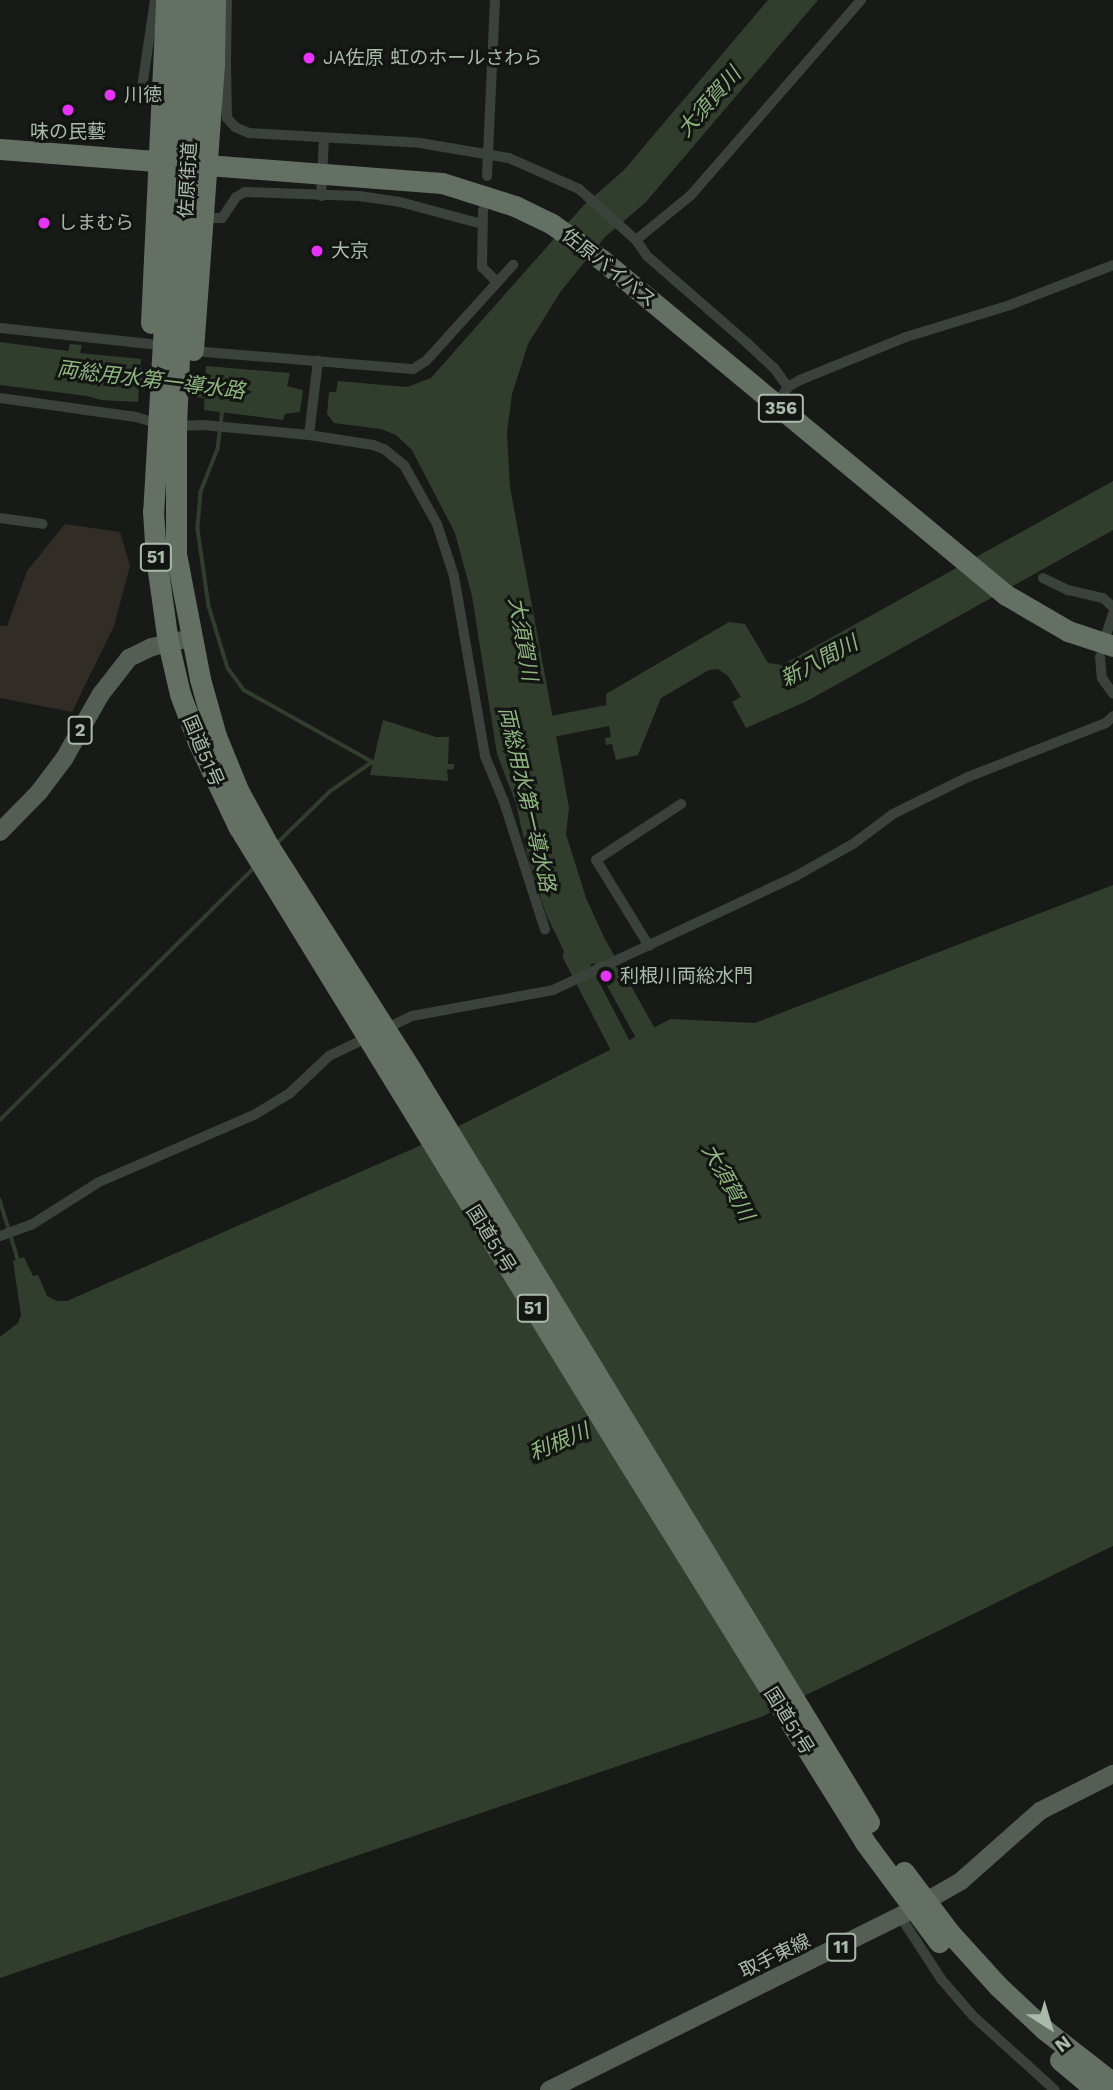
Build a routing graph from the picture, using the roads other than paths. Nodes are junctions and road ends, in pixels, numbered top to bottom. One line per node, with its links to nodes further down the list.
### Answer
1 (155, 0): 10 (street)
2 (166, 0): 10 (highway)
3 (182, 0): 11 (highway, 佐原街道)
4 (198, 0): 11 (highway, 佐原街道)
5 (215, 0): 9 (highway)
6 (227, 0): 9 (street)
7 (495, 0): 14 (street)
8 (861, 0): 23 (street)
9 (220, 63): 12 (street); 16 (highway)
10 (160, 96): 15 (highway)
11 (183, 131): 28 (highway, 佐原街道, bridge)
12 (324, 139): 14 (street); 17 (street)
13 (0, 149): 15 (highway, 佐原バイパス / 356)
14 (488, 154): 18 (street); 23 (street)
15 (157, 160): 16 (highway, 佐原バイパス / 356); 28 (highway)
16 (206, 166): 17 (highway, 佐原バイパス / 356); 21 (highway)
17 (322, 173): 19 (street); 31 (highway, 佐原バイパス / 356)
18 (487, 176)
19 (321, 196): 21 (street); 22 (street)
20 (483, 210): 22 (street)
21 (204, 218): 28 (highway)
22 (482, 224): 26 (street)
23 (633, 237): 31 (street)
24 (513, 265): 26 (street)
25 (1113, 265): 31 (street)
26 (496, 282): 29 (street)
27 (0, 328): 28 (street)
28 (171, 355): 29 (street); 32 (highway); 32 (highway)
29 (318, 361): 33 (street)
30 (0, 398): 32 (street)
31 (776, 403): 41 (highway, 佐原バイパス / 356)
32 (168, 420): 33 (street); 39 (highway, 国道51号 / 51); 40 (highway, 国道51号 / 51)
33 (309, 435): 47 (street)
34 (0, 518): 35 (street)
35 (43, 524)
36 (1044, 579): 37 (street)
37 (1113, 607)
38 (1113, 613): 41 (street)
39 (191, 638): 40 (main road, 2); 44 (highway, 国道51号 / 51)
40 (168, 642): 44 (highway, 国道51号 / 51); 46 (main road, 2)
41 (1107, 645): 42 (street)
42 (1113, 694)
43 (1113, 716): 48 (street)
44 (207, 739): 52 (highway, 国道51号 / 51, bridge); 55 (highway, 国道51号 / 51, bridge)
45 (681, 804): 48 (street)
46 (0, 832)
47 (545, 930)
48 (649, 946): 49 (street)
49 (0, 1236)
50 (1113, 1774): 51 (main road, 取手東線 / 11)
51 (900, 1916): 53 (main road, 取手東線 / 11); 54 (street)
52 (1113, 2083)
53 (549, 2090)
54 (1055, 2090)
55 (1096, 2090)

